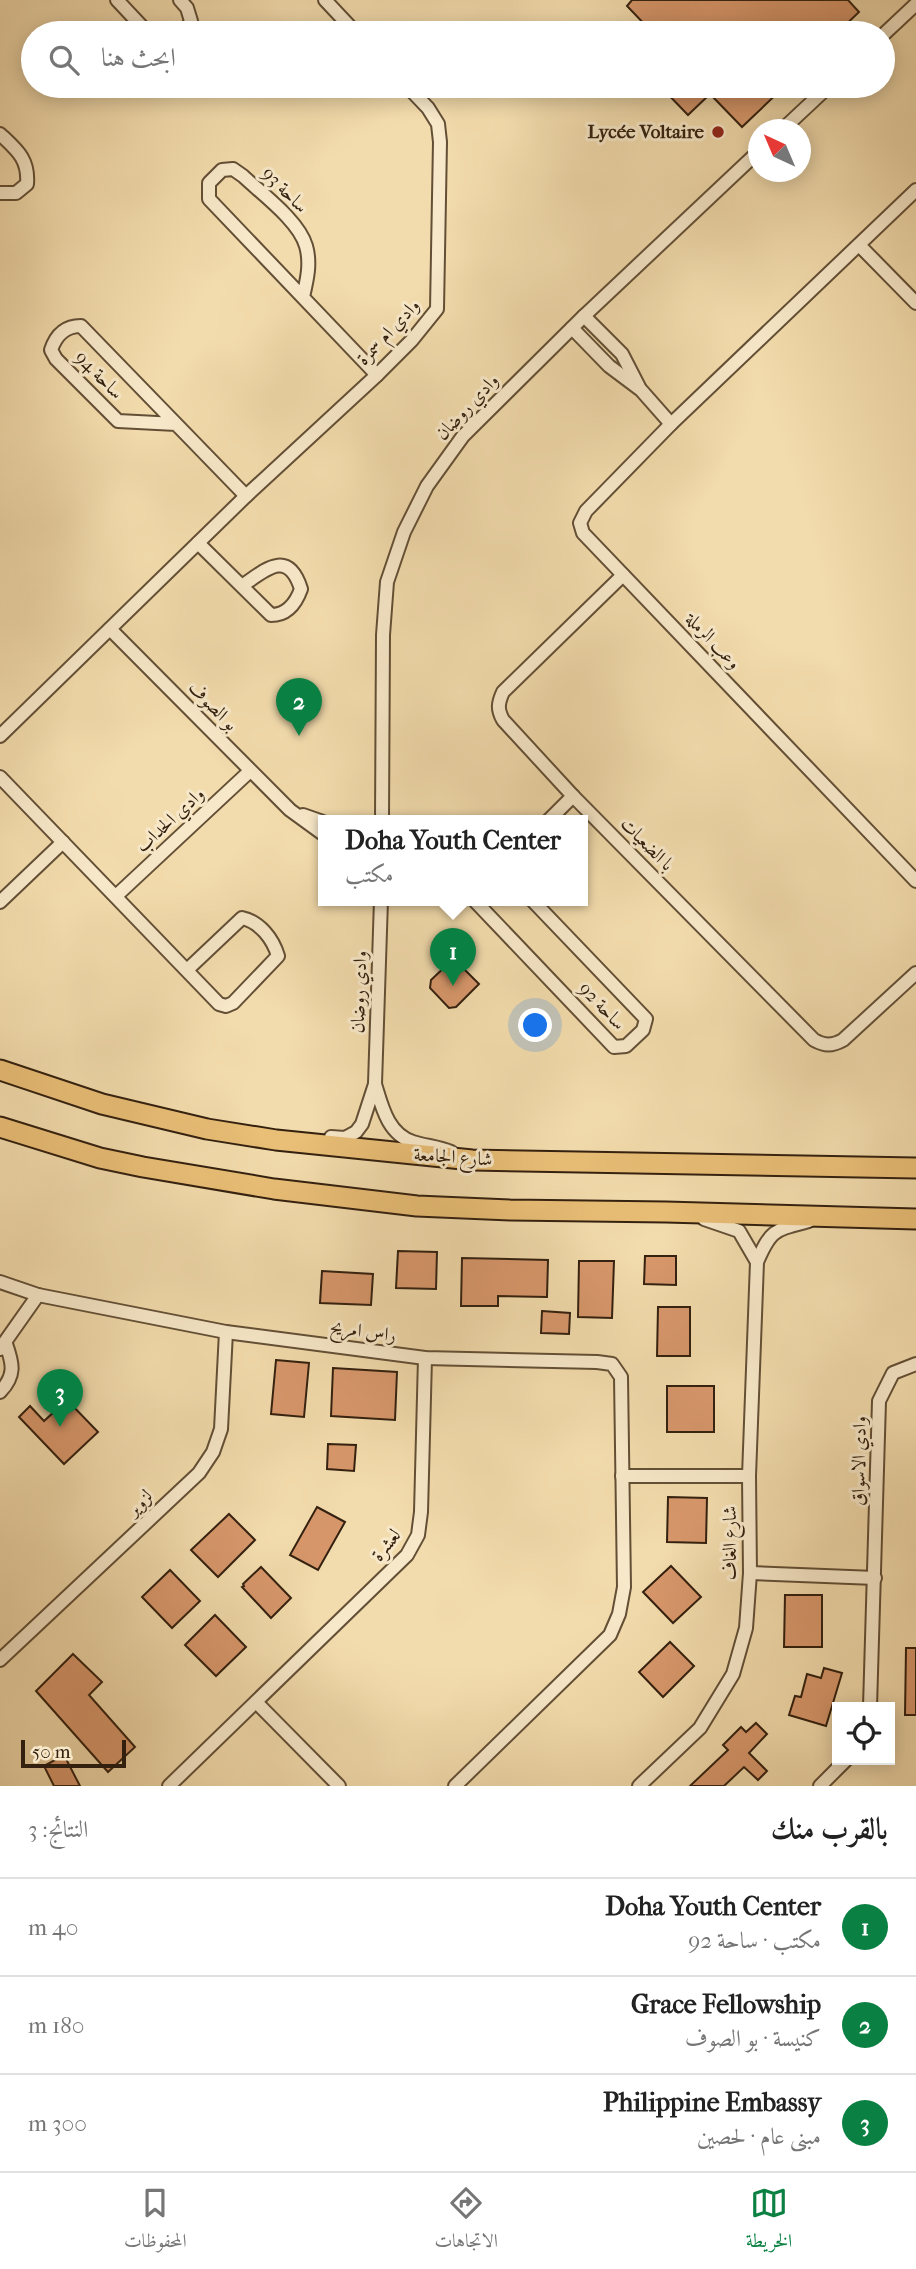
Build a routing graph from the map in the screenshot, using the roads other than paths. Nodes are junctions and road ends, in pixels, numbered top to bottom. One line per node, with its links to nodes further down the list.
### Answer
1 (117, 0): 5 (street)
2 (180, 0): 6 (street)
3 (325, 0): 7 (street)
4 (916, 4): 8 (street)
5 (137, 21)
6 (191, 21)
7 (345, 21)
8 (895, 24)
9 (418, 98): 21 (street, وادي ام سمرة)
10 (816, 98): 11 (street)
11 (794, 119)
12 (0, 134): 15 (street)
13 (748, 161): 19 (street, وادي روضان)
14 (916, 190): 16 (street, وعب الرملة)
15 (0, 193)
16 (859, 245): 18 (street); 24 (street, وعب الرملة)
17 (303, 296): 17 (street, ساحة 93); 21 (street, ساحة 93)
18 (916, 303)
19 (584, 316): 20 (street, وادي روضان); 22 (street)
20 (572, 328): 22 (street); 35 (street, وادي روضان)
21 (377, 374): 25 (street, وادي ام سمرة)
22 (641, 390): 24 (street)
23 (176, 424): 23 (street, ساحة 94); 25 (street, ساحة 94)
24 (671, 424): 27 (street, وعب الرملة)
25 (247, 496): 26 (street, وادي ام سمرة)
26 (198, 543): 28 (street); 29 (street, وادي ام سمرة)
27 (623, 575): 33 (street, با الضعيات); 40 (street, وعب الرملة)
28 (242, 586): 28 (street)
29 (110, 629): 30 (street, وادي ام سمرة); 31 (street, بو الصوف)
30 (0, 736)
31 (250, 771): 34 (street, بو الصوف); 41 (street, وادي الحداب)
32 (0, 777): 39 (street)
33 (573, 796): 36 (street); 47 (street, با الضعيات)
34 (290, 810): 37 (street, بو الصوف); 38 (street, بو الصوف)
35 (382, 815)
36 (555, 815)
37 (318, 820)
38 (318, 830)
39 (63, 842): 41 (street); 42 (street)
40 (916, 881)
41 (116, 897): 46 (street)
42 (0, 902)
43 (381, 906): 49 (street, وادي روضان)
44 (480, 906): 45 (street, ساحة 92)
45 (538, 906)
46 (187, 970): 46 (street)
47 (916, 973)
48 (0, 1070): 51 (main road, شارع الجامعة)
49 (375, 1084): 51 (street, وادي روضان); 52 (street, وادي روضان)
50 (3, 1129): 54 (main road)
51 (276, 1140): 52 (main road, شارع الجامعة)
52 (472, 1160): 53 (main road, شارع الجامعة)
53 (916, 1168)
54 (666, 1212): 55 (main road); 57 (street)
55 (827, 1216): 56 (main road); 57 (street, شارع الغاف)
56 (916, 1219)
57 (757, 1262): 66 (street, شارع الغاف)
58 (0, 1282): 59 (street, راس امريح)
59 (38, 1295): 60 (street, راس امريح); 61 (street)
60 (226, 1332): 62 (street, راس امريح); 69 (street, لزوير)
61 (3, 1346): 64 (street)
62 (425, 1358): 65 (street, راس امريح); 70 (street, لعشرة)
63 (916, 1364): 68 (street, وادي الاسواق)
64 (0, 1392)
65 (622, 1476): 66 (street); 75 (street, راس امريح)
66 (749, 1476): 67 (street, شارع الغاف)
67 (750, 1573): 68 (street); 76 (street, شارع الغاف)
68 (875, 1578): 71 (street, وادي الاسواق)
69 (0, 1660)
70 (256, 1702): 73 (street, لعشرة); 74 (street)
71 (870, 1702)
72 (841, 1765): 77 (street)
73 (169, 1786)
74 (339, 1786)
75 (455, 1786)
76 (639, 1786)
77 (820, 1786)

